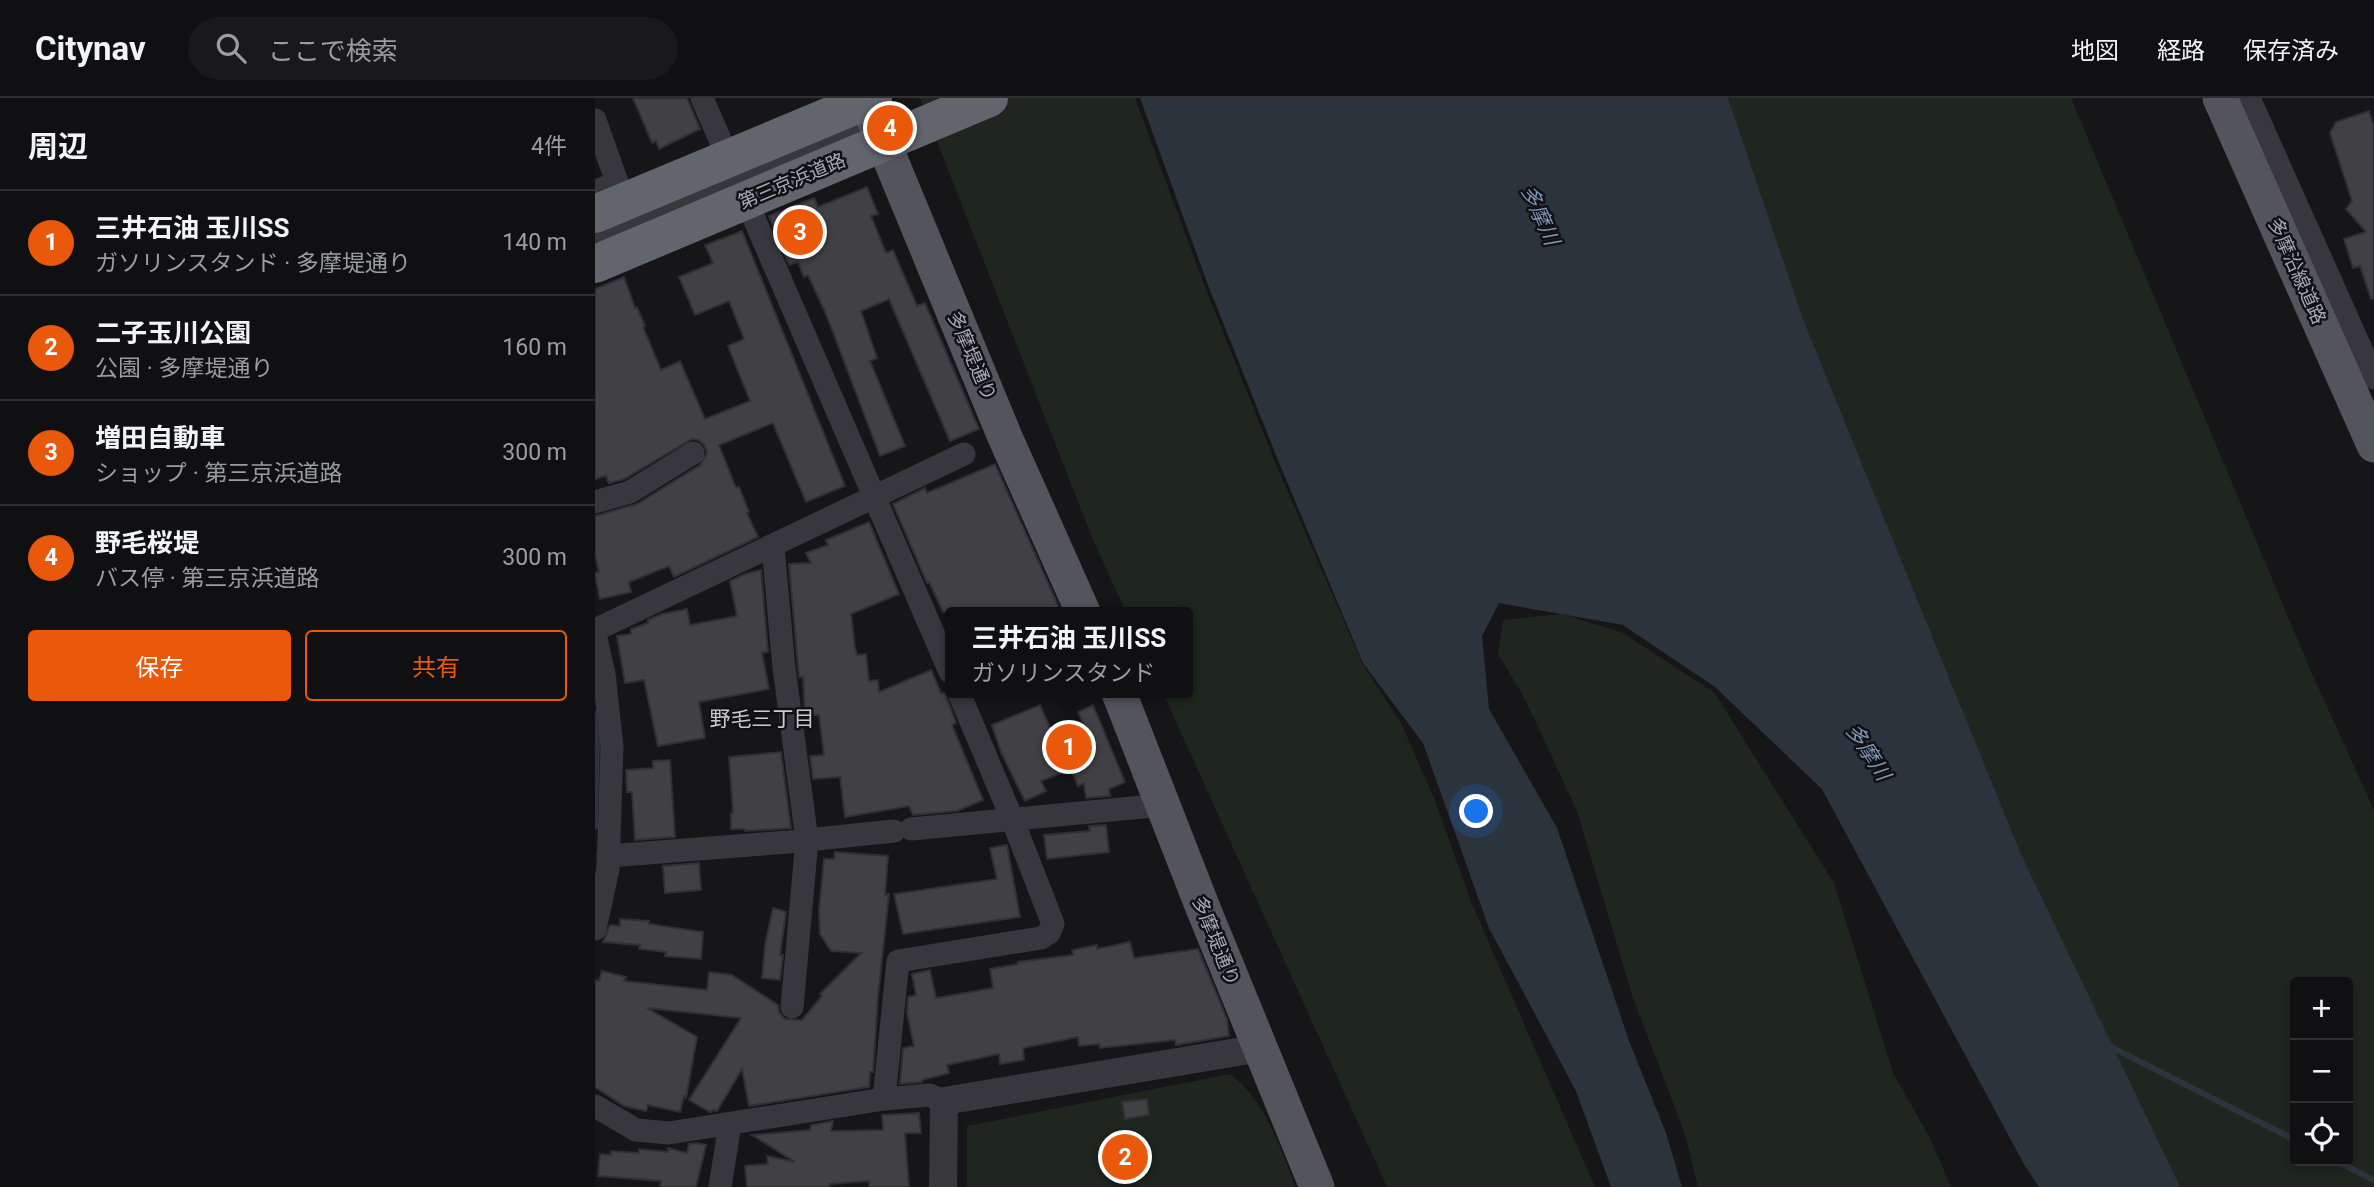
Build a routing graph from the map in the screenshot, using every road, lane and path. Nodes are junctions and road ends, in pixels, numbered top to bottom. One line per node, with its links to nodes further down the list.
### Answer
1 (702, 98): 8 (street)
2 (865, 98): 20 (main road, 多摩堤通り)
3 (989, 98): 12 (highway, 第三京浜道路, bridge)
4 (2220, 98): 14 (main road, 多摩沿線道路)
5 (2249, 98): 13 (street)
6 (865, 115): 8 (street); 10 (highway, bridge)
7 (595, 120): 9 (street)
8 (737, 180): 11 (street); 17 (street)
9 (595, 192)
10 (595, 214)
11 (595, 241)
12 (595, 264)
13 (2374, 378)
14 (2374, 445)
15 (693, 453): 18 (street)
16 (964, 454): 17 (street)
17 (875, 496): 19 (street); 22 (street)
18 (595, 502)
19 (773, 547): 21 (street); 27 (street)
20 (1081, 607)
21 (595, 632): 28 (street)
22 (945, 660)
23 (961, 698): 26 (street)
24 (1121, 698): 25 (main road, 多摩堤通り)
25 (1164, 805): 26 (street); 31 (main road, 多摩堤通り)
26 (1013, 821): 27 (street); 32 (street)
27 (807, 840): 28 (street); 30 (street)
28 (608, 856): 29 (street)
29 (595, 929)
30 (792, 1007)
31 (1261, 1048): 33 (street); 38 (main road, 多摩堤通り)
32 (884, 1099): 33 (street); 35 (street)
33 (944, 1101): 37 (street)
34 (595, 1106): 35 (street)
35 (730, 1124): 36 (street)
36 (720, 1187)
37 (943, 1187)
38 (1317, 1187)

